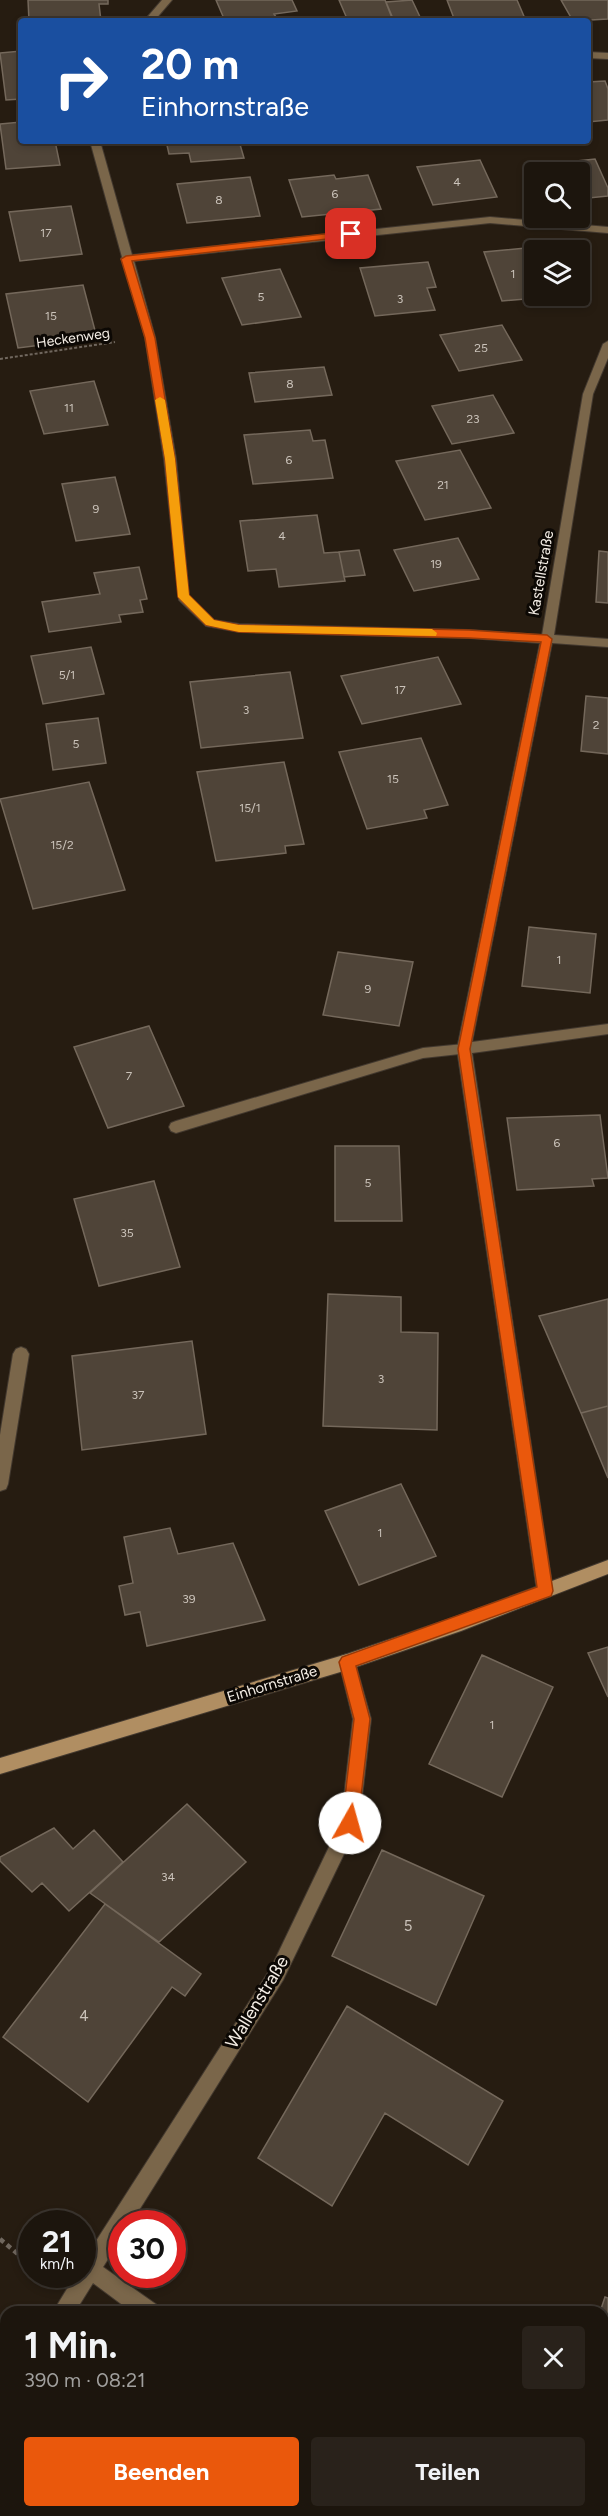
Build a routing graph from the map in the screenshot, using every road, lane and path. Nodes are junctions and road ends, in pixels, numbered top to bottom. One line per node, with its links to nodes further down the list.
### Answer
1 (167, 0): 2 (street)
2 (152, 18)
3 (591, 55): 4 (street)
4 (608, 56)
5 (96, 144): 7 (street)
6 (608, 230): 7 (street)
7 (126, 259): 8 (street)
8 (150, 338): 10 (path, Heckenweg); 11 (street)
9 (608, 344): 11 (street, Kastellstraße)
10 (0, 359)
11 (547, 639): 12 (street); 14 (street, Kastellstraße)
12 (608, 642)
13 (608, 1029): 14 (street)
14 (464, 1049): 15 (street); 19 (street, Kastellstraße)
15 (176, 1127)
16 (21, 1354): 17 (street)
17 (0, 1484)
18 (608, 1567): 19 (main road, Einhornstraße)
19 (545, 1591): 20 (main road, Einhornstraße)
20 (347, 1662): 21 (main road, Einhornstraße); 24 (street, Wallenstraße)
21 (0, 1766)
22 (0, 2240): 23 (path)
23 (18, 2255)
24 (96, 2262)
25 (96, 2274): 28 (street)
26 (79, 2288): 27 (street, Wallenstraße)
27 (67, 2306)
28 (142, 2306)

